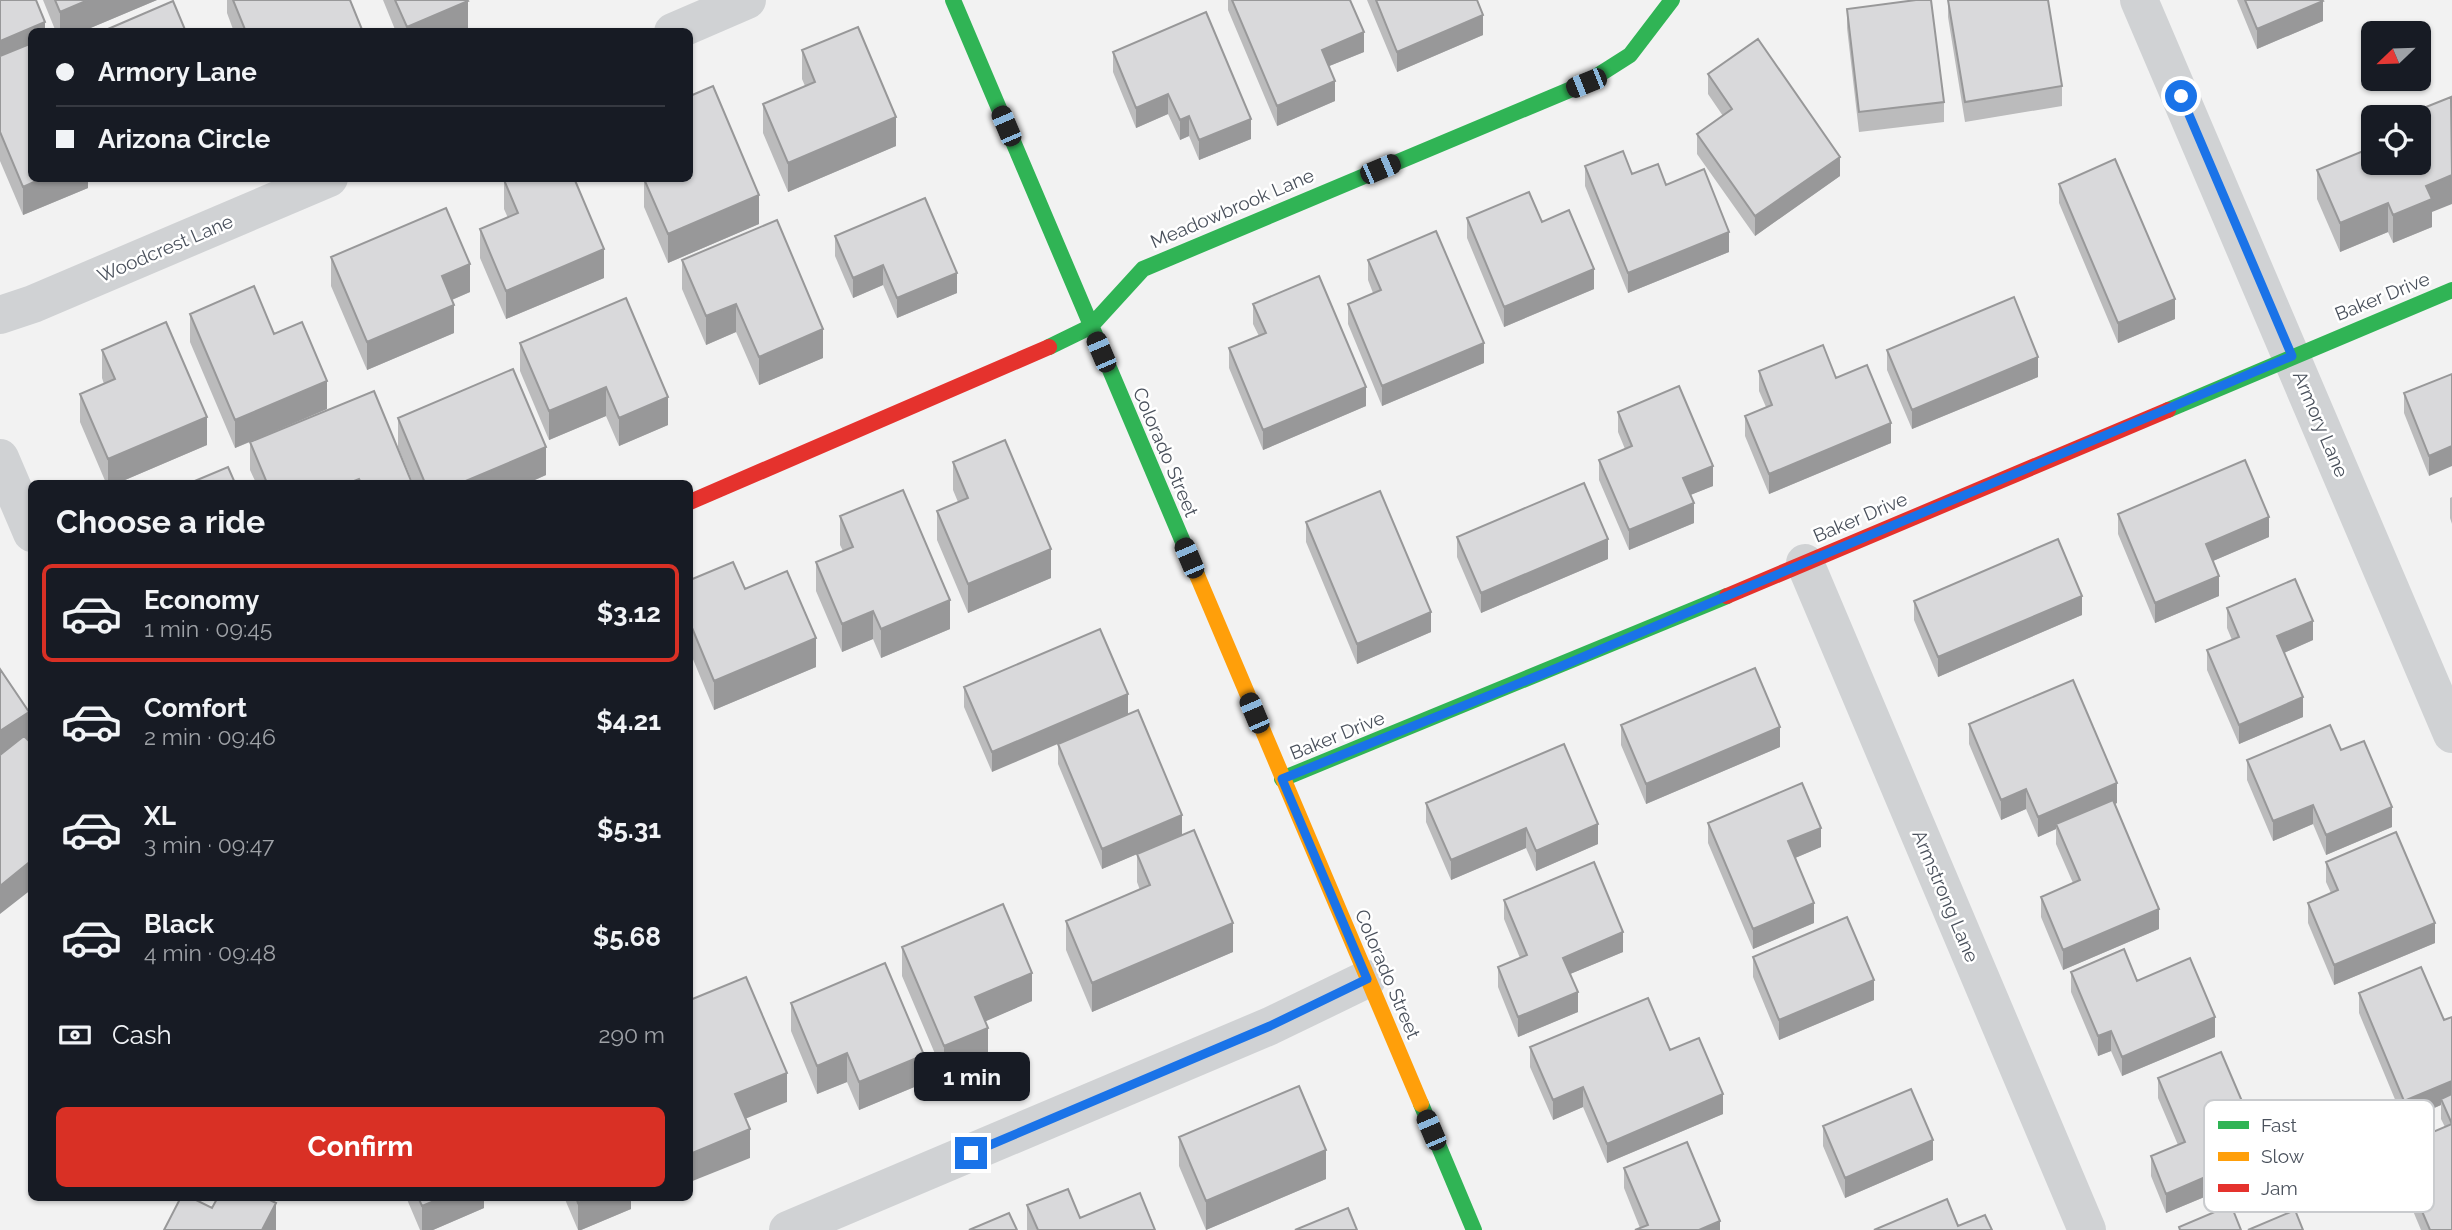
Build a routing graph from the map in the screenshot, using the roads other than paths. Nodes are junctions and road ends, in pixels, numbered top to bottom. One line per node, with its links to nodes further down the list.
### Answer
1 (747, 0): 5 (street)
2 (953, 0): 9 (street, Colorado Street)
3 (1672, 0): 9 (street, Meadowbrook Lane)
4 (2139, 0): 10 (street, Armory Lane)
5 (683, 28)
6 (319, 182): 8 (street, Woodcrest Lane)
7 (2452, 290): 10 (street, Baker Drive)
8 (0, 315)
9 (1090, 327): 12 (street, Meadowbrook Lane); 16 (street, Colorado Street)
10 (2292, 356): 14 (street, Baker Drive); 15 (street, Armory Lane)
11 (0, 458): 13 (street)
12 (693, 501)
13 (28, 524)
14 (1805, 563): 16 (street, Baker Drive); 20 (street, Armstrong Lane)
15 (2452, 734)
16 (1282, 779): 17 (street, Colorado Street)
17 (1367, 979): 18 (street); 19 (street, Colorado Street)
18 (788, 1230)
19 (1474, 1230)
20 (2087, 1230)

